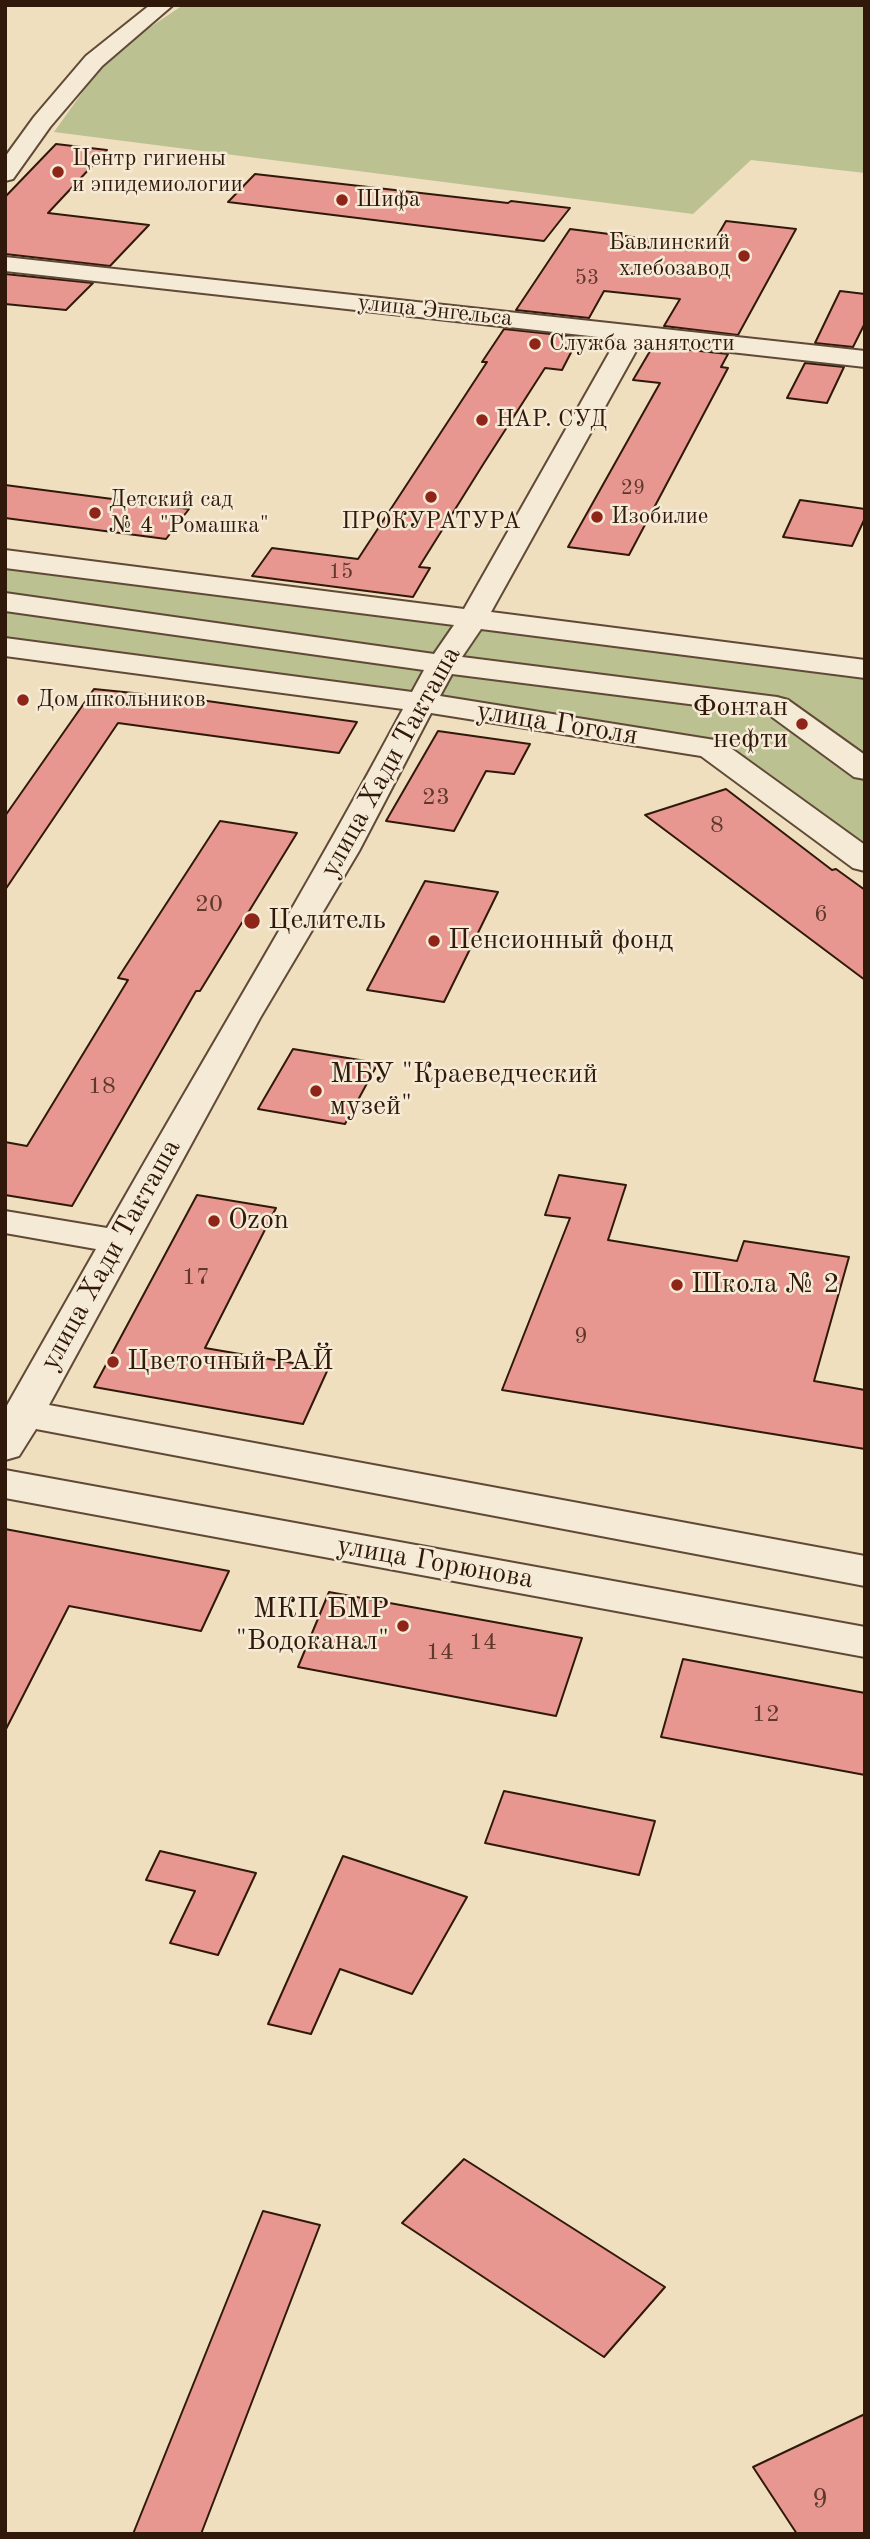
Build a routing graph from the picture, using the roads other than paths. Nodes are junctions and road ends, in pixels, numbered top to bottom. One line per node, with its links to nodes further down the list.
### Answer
1 (163, 5): 2 (street)
2 (5, 174)
3 (5, 264): 4 (street, улица Энгельса)
4 (633, 333): 5 (street, улица Энгельса); 8 (street, улица Хади Такташа)
5 (865, 359)
6 (5, 559): 8 (street)
7 (5, 602): 10 (street)
8 (473, 619): 10 (street, улица Хади Такташа); 11 (street)
9 (5, 647): 12 (street, улица Гоголя)
10 (442, 664): 12 (street, улица Хади Такташа); 13 (street)
11 (865, 669)
12 (423, 703): 14 (street, улица Гоголя); 16 (street, улица Хади Такташа)
13 (865, 770)
14 (865, 861)
15 (5, 1222): 16 (street)
16 (120, 1242): 17 (street, улица Хади Такташа)
17 (14, 1430): 19 (street)
18 (5, 1484): 20 (street, улица Горюнова)
19 (865, 1571)
20 (865, 1642)

